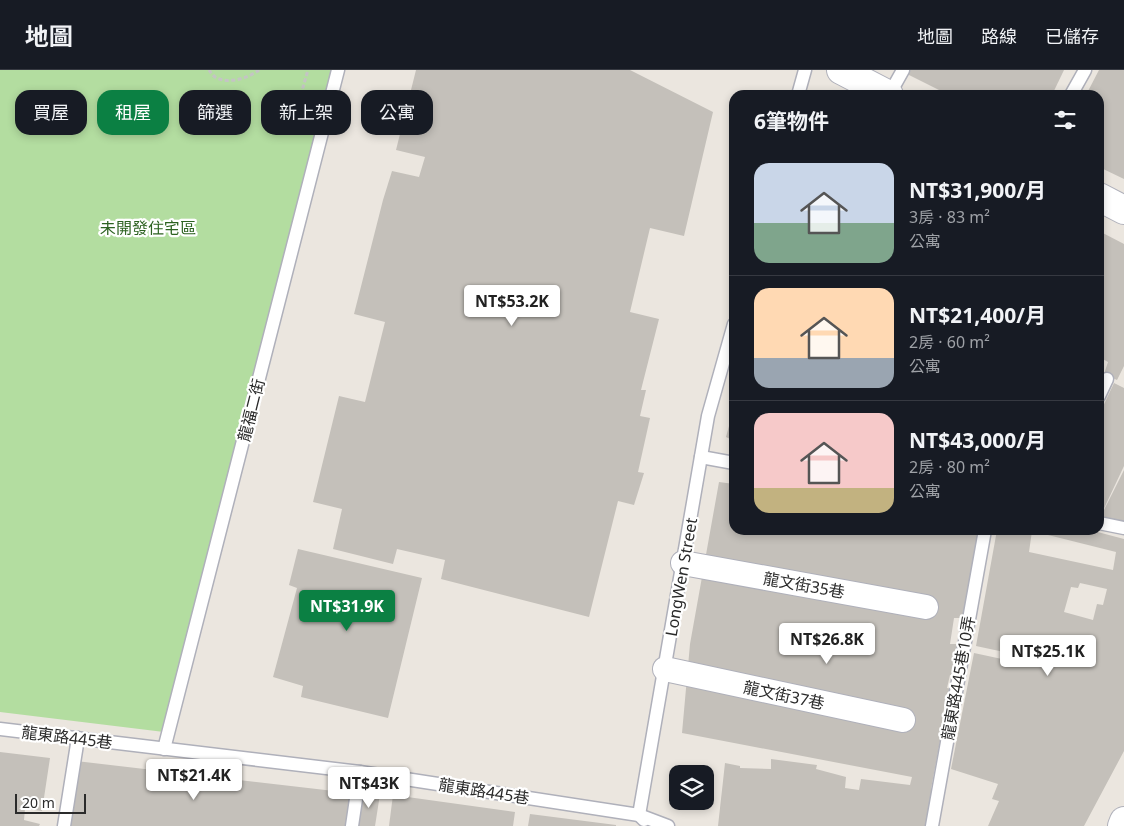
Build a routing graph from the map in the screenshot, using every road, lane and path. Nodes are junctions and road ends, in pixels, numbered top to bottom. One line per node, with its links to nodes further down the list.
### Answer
1 (208, 70): 2 (path)
2 (259, 70)
3 (308, 70): 9 (path)
4 (338, 70): 30 (lane, 龍福二街)
5 (805, 70): 10 (lane)
6 (841, 70): 11 (main road)
7 (903, 70): 12 (lane)
8 (1085, 70): 13 (lane)
9 (302, 90)
10 (799, 90)
11 (879, 90)
12 (892, 90)
13 (1074, 90)
14 (1104, 200): 15 (main road)
15 (1124, 210)
16 (729, 342): 19 (lane, LongWen Street)
17 (1107, 379): 18 (lane)
18 (1104, 385)
19 (701, 456): 20 (lane); 24 (lane, LongWen Street)
20 (729, 462)
21 (1104, 524): 22 (lane)
22 (1124, 528)
23 (984, 535): 38 (lane, 龍東路445巷10弄)
24 (683, 563): 25 (street, 龍文街35巷); 26 (lane, LongWen Street)
25 (926, 607)
26 (665, 669): 27 (street, 龍文街37巷); 32 (lane, LongWen Street)
27 (903, 720)
28 (0, 729): 29 (lane, 龍東路445巷)
29 (78, 738): 30 (lane, 龍東路445巷); 34 (lane)
30 (164, 749): 31 (lane, 龍東路445巷)
31 (360, 772): 32 (lane, 龍東路445巷); 35 (lane)
32 (639, 815): 36 (lane); 37 (lane, 龍東路445巷)
33 (1124, 821): 39 (main road)
34 (64, 826)
35 (352, 826)
36 (652, 826)
37 (668, 826)
38 (932, 826)
39 (1122, 826)

